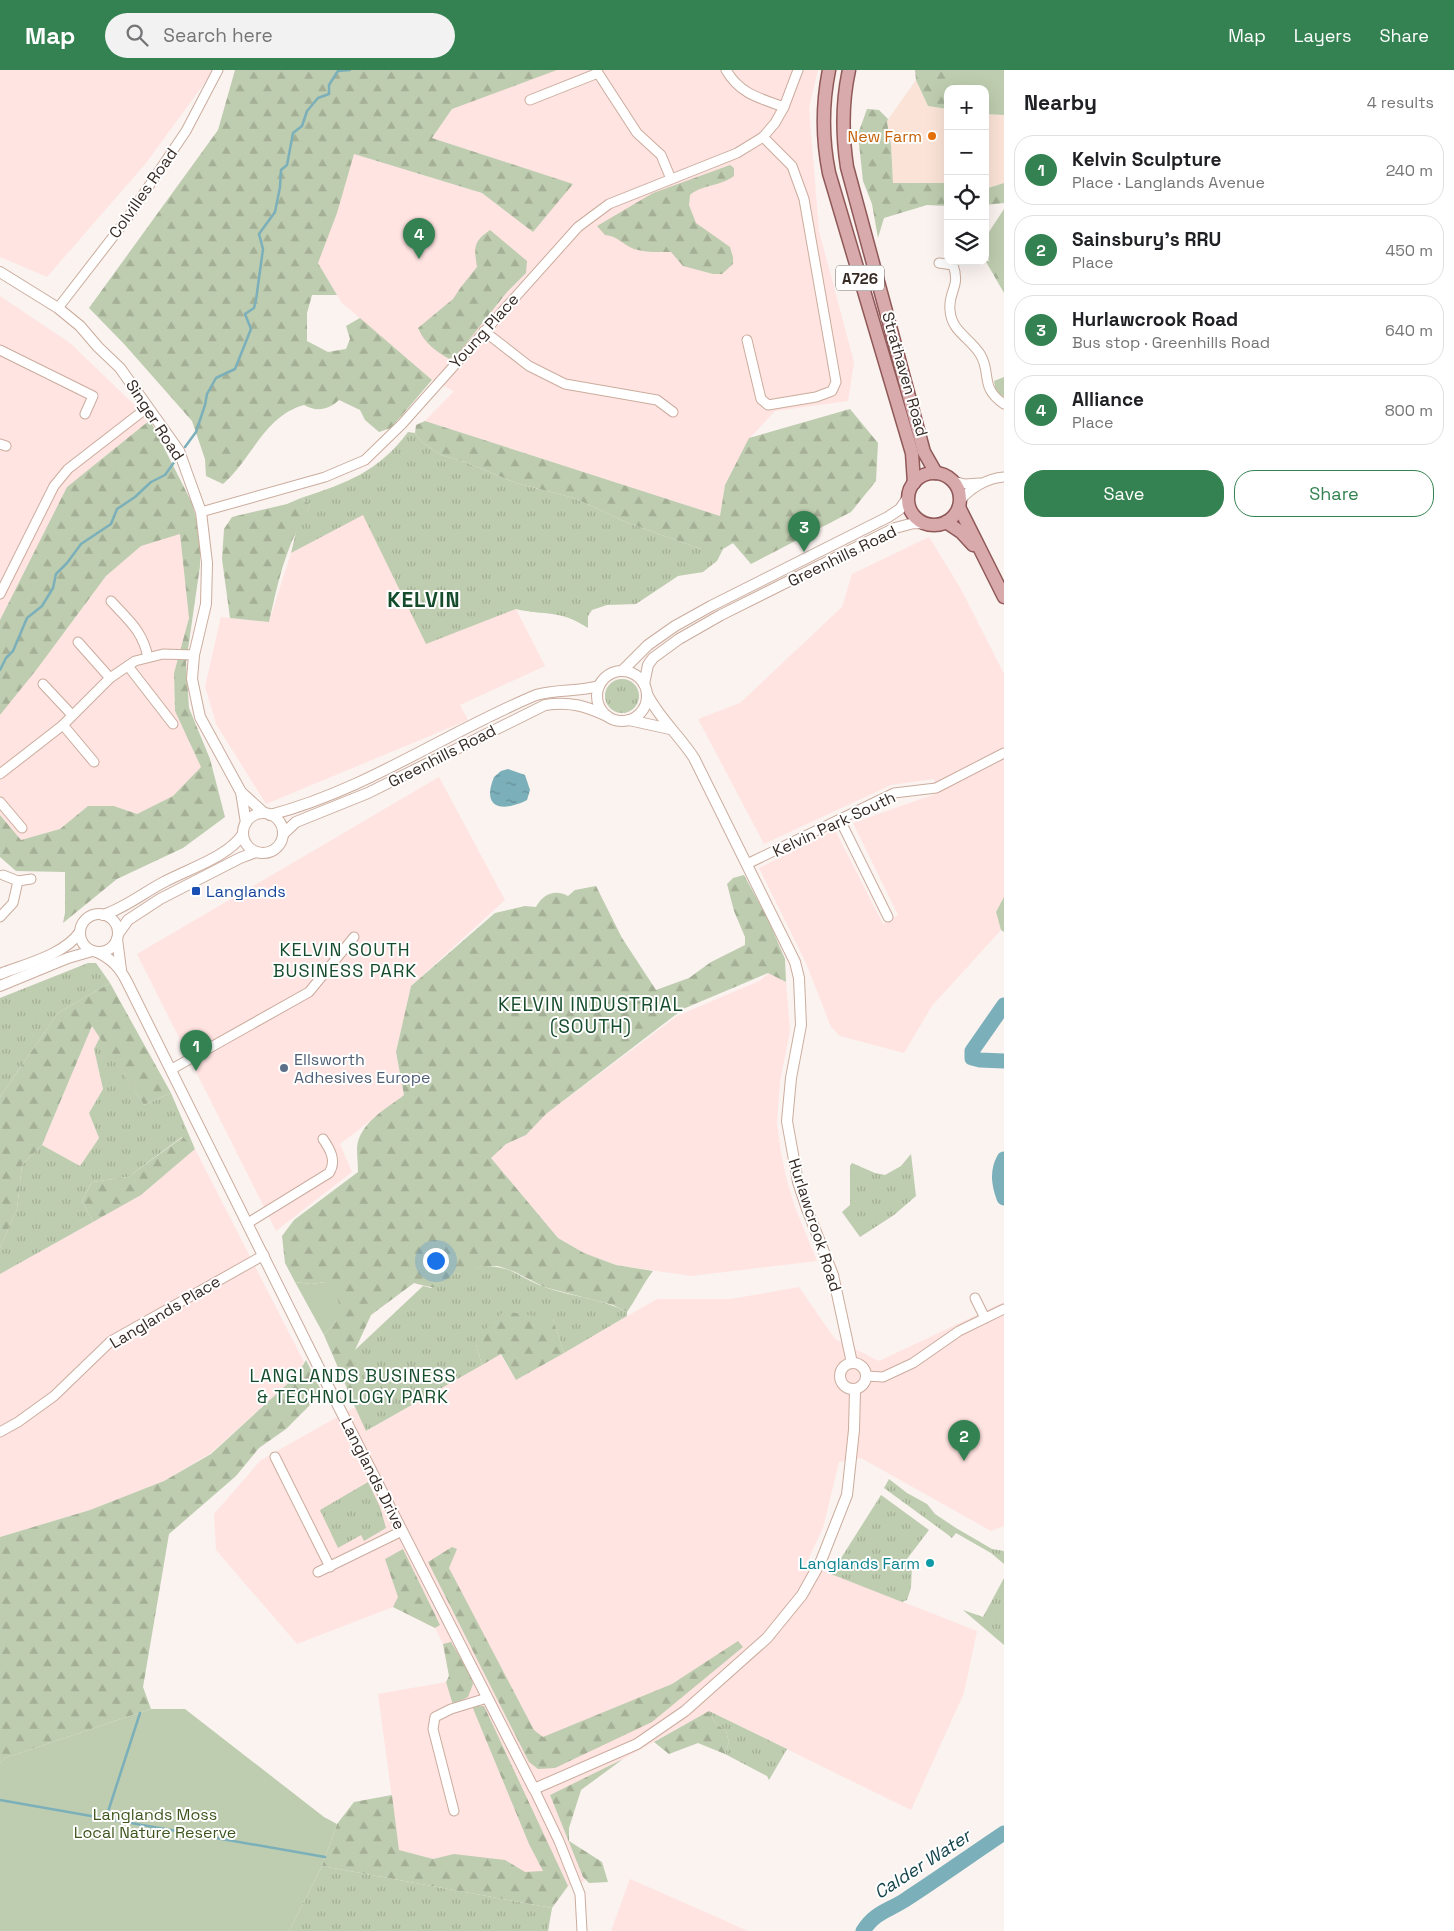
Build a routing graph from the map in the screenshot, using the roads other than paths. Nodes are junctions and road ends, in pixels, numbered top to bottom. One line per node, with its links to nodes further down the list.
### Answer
1 (218, 70): 14 (street, Colvilles Road)
2 (726, 70): 7 (street)
3 (798, 70): 7 (street, Young Place)
4 (829, 70): 26 (main road, Strathaven Road / A726)
5 (848, 70): 22 (main road, Strathaven Road / A726)
6 (530, 100): 9 (street)
7 (784, 107): 8 (street, Young Place)
8 (763, 137): 9 (street, Young Place); 16 (street)
9 (671, 179): 15 (street, Young Place)
10 (939, 262): 11 (street)
11 (944, 262)
12 (954, 265): 18 (street)
13 (0, 272): 14 (street, Singer Road)
14 (58, 308): 19 (street, Singer Road)
15 (484, 331): 20 (street); 29 (street, Young Place)
16 (747, 340)
17 (0, 350): 21 (street)
18 (1004, 404)
19 (148, 407): 29 (street, Singer Road); 33 (street)
20 (673, 412)
21 (85, 414)
22 (936, 473): 24 (main road); 26 (main road)
23 (1004, 477): 25 (street)
24 (953, 481): 25 (street); 28 (main road)
25 (988, 481): 28 (street)
26 (914, 483): 27 (main road, A726)
27 (909, 496): 31 (main road); 40 (street, Greenhills Road)
28 (960, 504): 30 (main road); 32 (main road)
29 (202, 512): 37 (street, Singer Road)
30 (946, 522): 31 (main road); 32 (main road)
31 (929, 524): 44 (street, Greenhills Road)
32 (984, 559): 34 (main road)
33 (0, 594)
34 (1004, 597)
35 (111, 601): 38 (street)
36 (78, 642): 41 (street)
37 (194, 655): 38 (street); 54 (street, Singer Road)
38 (148, 657): 39 (street)
39 (128, 666): 41 (street); 48 (street)
40 (622, 671): 43 (street); 44 (street)
41 (110, 678): 45 (street)
42 (43, 684): 45 (street)
43 (599, 686): 46 (street); 56 (street, Greenhills Road)
44 (646, 689): 47 (street); 50 (street, Hurlawcrook Road)
45 (72, 715): 49 (street)
46 (607, 716): 47 (street); 61 (street, Greenhills Road)
47 (629, 720): 50 (street)
48 (173, 724)
49 (63, 725): 52 (street); 53 (street)
50 (670, 729): 63 (street, Hurlawcrook Road)
51 (1004, 753): 57 (street, Kelvin Park South)
52 (94, 762)
53 (0, 774)
54 (241, 792): 56 (street, Singer Road); 58 (street, Singer Road)
55 (0, 802): 59 (street)
56 (267, 814): 58 (street); 61 (street)
57 (840, 820): 63 (street, Kelvin Park South); 69 (street)
58 (246, 823): 60 (street)
59 (22, 828)
60 (243, 834): 62 (street); 67 (street)
61 (283, 834): 62 (street)
62 (256, 852): 71 (street)
63 (747, 864): 84 (street, Hurlawcrook Road)
64 (3, 875): 66 (street)
65 (31, 879): 66 (street)
66 (18, 881): 68 (street)
67 (102, 915): 70 (street); 71 (street)
68 (0, 917)
69 (888, 917)
70 (80, 932): 73 (street); 75 (street)
71 (118, 936): 73 (street); 74 (street, Langlands Drive)
72 (354, 936): 77 (street)
73 (95, 952): 74 (street, Langlands Drive); 76 (street)
74 (121, 970): 77 (street, Langlands Drive)
75 (0, 974)
76 (0, 986)
77 (172, 1069): 79 (street, Langlands Drive)
78 (323, 1139): 79 (street)
79 (248, 1224): 80 (street, Langlands Drive)
80 (264, 1254): 87 (street, Langlands Place); 89 (street, Langlands Drive)
81 (975, 1298): 83 (street)
82 (1004, 1309): 83 (street)
83 (985, 1318): 85 (street)
84 (852, 1363): 85 (street); 86 (street)
85 (866, 1376): 86 (street)
86 (855, 1390): 93 (street)
87 (0, 1432)
88 (275, 1457): 90 (street)
89 (402, 1530): 90 (street); 92 (street, Langlands Drive)
90 (330, 1567): 91 (street)
91 (318, 1572)
92 (487, 1698): 93 (street, Langlands Drive); 94 (street)
93 (534, 1789): 95 (street)
94 (454, 1811)
95 (582, 1931)

